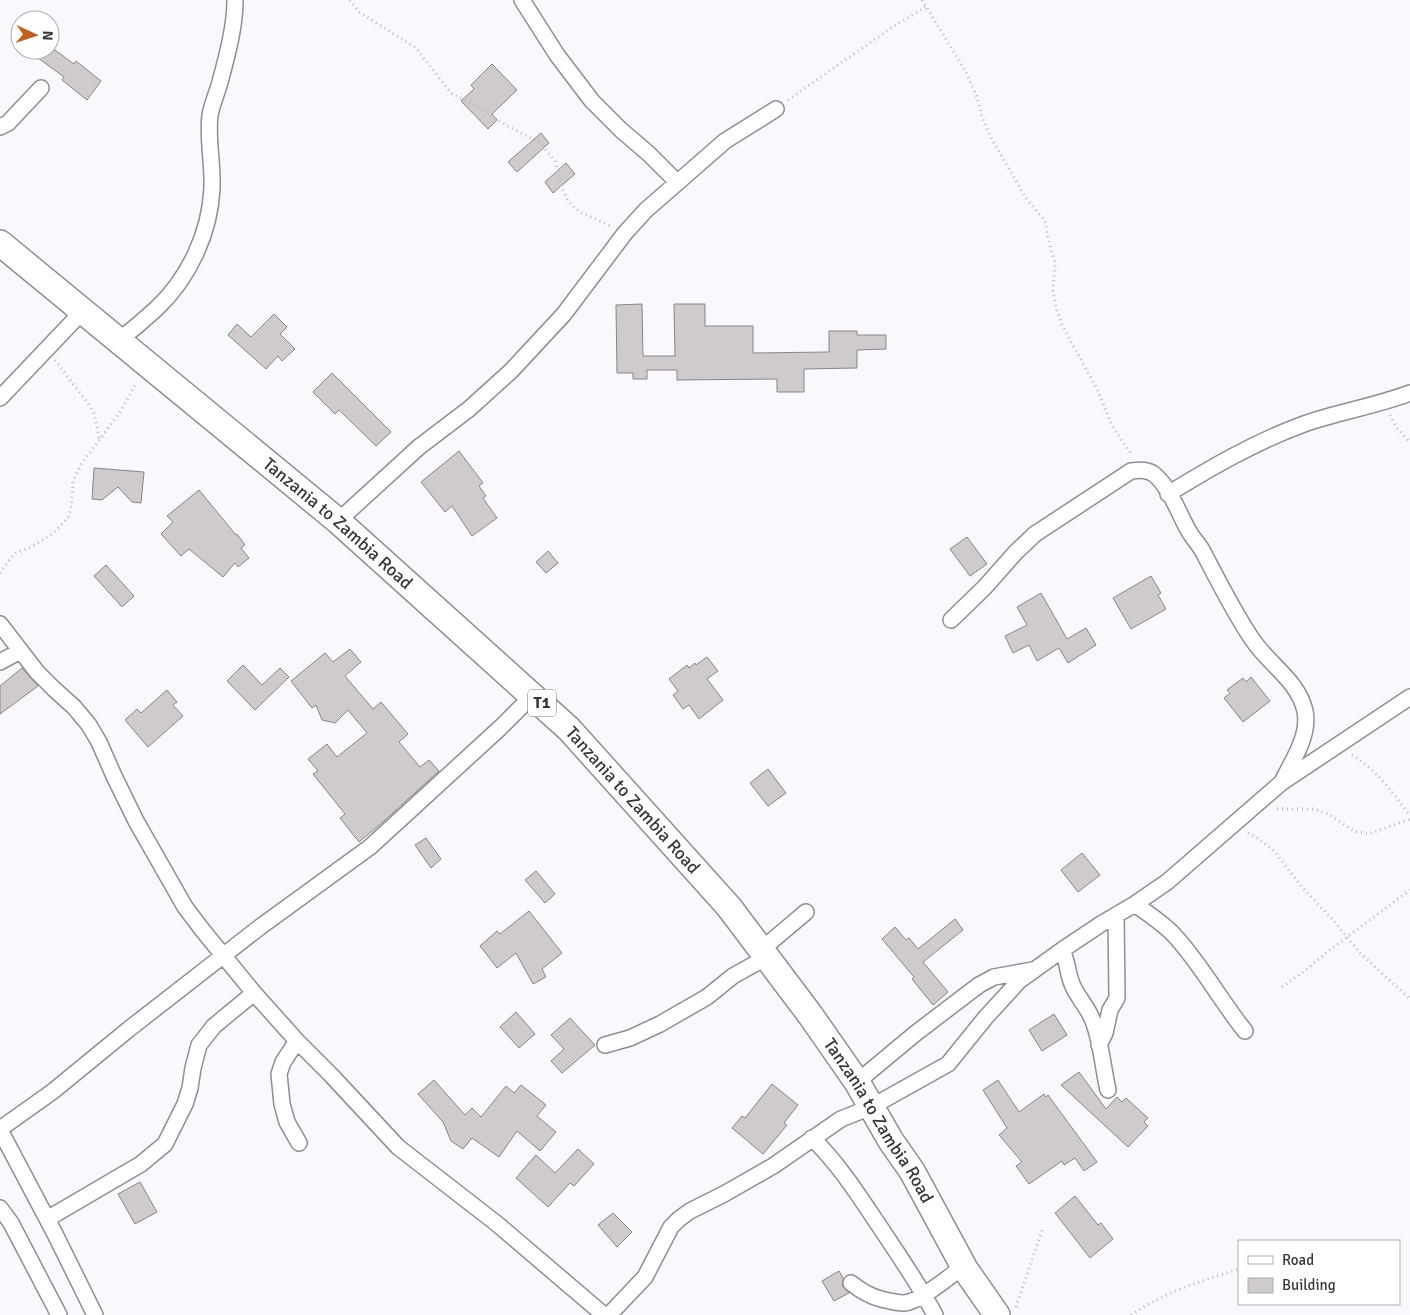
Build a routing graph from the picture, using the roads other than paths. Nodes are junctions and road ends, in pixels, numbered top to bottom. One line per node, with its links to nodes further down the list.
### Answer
1 (235, 0): 9 (street)
2 (522, 0): 6 (street)
3 (41, 88): 5 (street)
4 (776, 109): 6 (street)
5 (0, 127)
6 (677, 182): 13 (street)
7 (0, 243): 8 (highway, Tanzania to Zambia Road / T1)
8 (82, 312): 9 (highway, Tanzania to Zambia Road / T1); 11 (street)
9 (118, 341): 13 (highway, Tanzania to Zambia Road / T1)
10 (1410, 393): 12 (street)
11 (0, 398)
12 (1168, 494): 14 (street); 20 (street)
13 (338, 521): 18 (highway, Tanzania to Zambia Road / T1)
14 (951, 620)
15 (0, 624): 16 (street)
16 (20, 651): 17 (street); 26 (street)
17 (0, 662)
18 (533, 695): 25 (highway, Tanzania to Zambia Road / T1); 26 (street)
19 (1410, 697): 20 (street)
20 (1281, 784): 21 (street)
21 (1135, 904): 23 (street); 29 (street)
22 (806, 912): 25 (street)
23 (1116, 915): 24 (street); 32 (street)
24 (1062, 950): 27 (street); 32 (street)
25 (764, 954): 31 (street); 33 (highway, Tanzania to Zambia Road / T1)
26 (225, 956): 28 (street); 36 (street)
27 (1034, 970): 33 (street); 35 (street)
28 (254, 992): 30 (street); 40 (street)
29 (1245, 1031)
30 (297, 1041): 38 (street); 47 (street)
31 (604, 1045)
32 (1099, 1046): 34 (street)
33 (857, 1082): 35 (highway, Tanzania to Zambia Road / T1)
34 (1108, 1090)
35 (871, 1107): 37 (street); 41 (highway, Tanzania to Zambia Road / T1)
36 (0, 1130): 40 (street)
37 (812, 1138): 43 (street); 48 (street)
38 (299, 1143)
39 (0, 1208): 45 (street)
40 (47, 1219): 46 (street)
41 (964, 1266): 43 (street); 44 (highway, Tanzania to Zambia Road / T1)
42 (851, 1283): 43 (street)
43 (923, 1294): 49 (street)
44 (1006, 1313)
45 (59, 1315)
46 (95, 1315)
47 (604, 1315)
48 (609, 1315)
49 (935, 1315)

